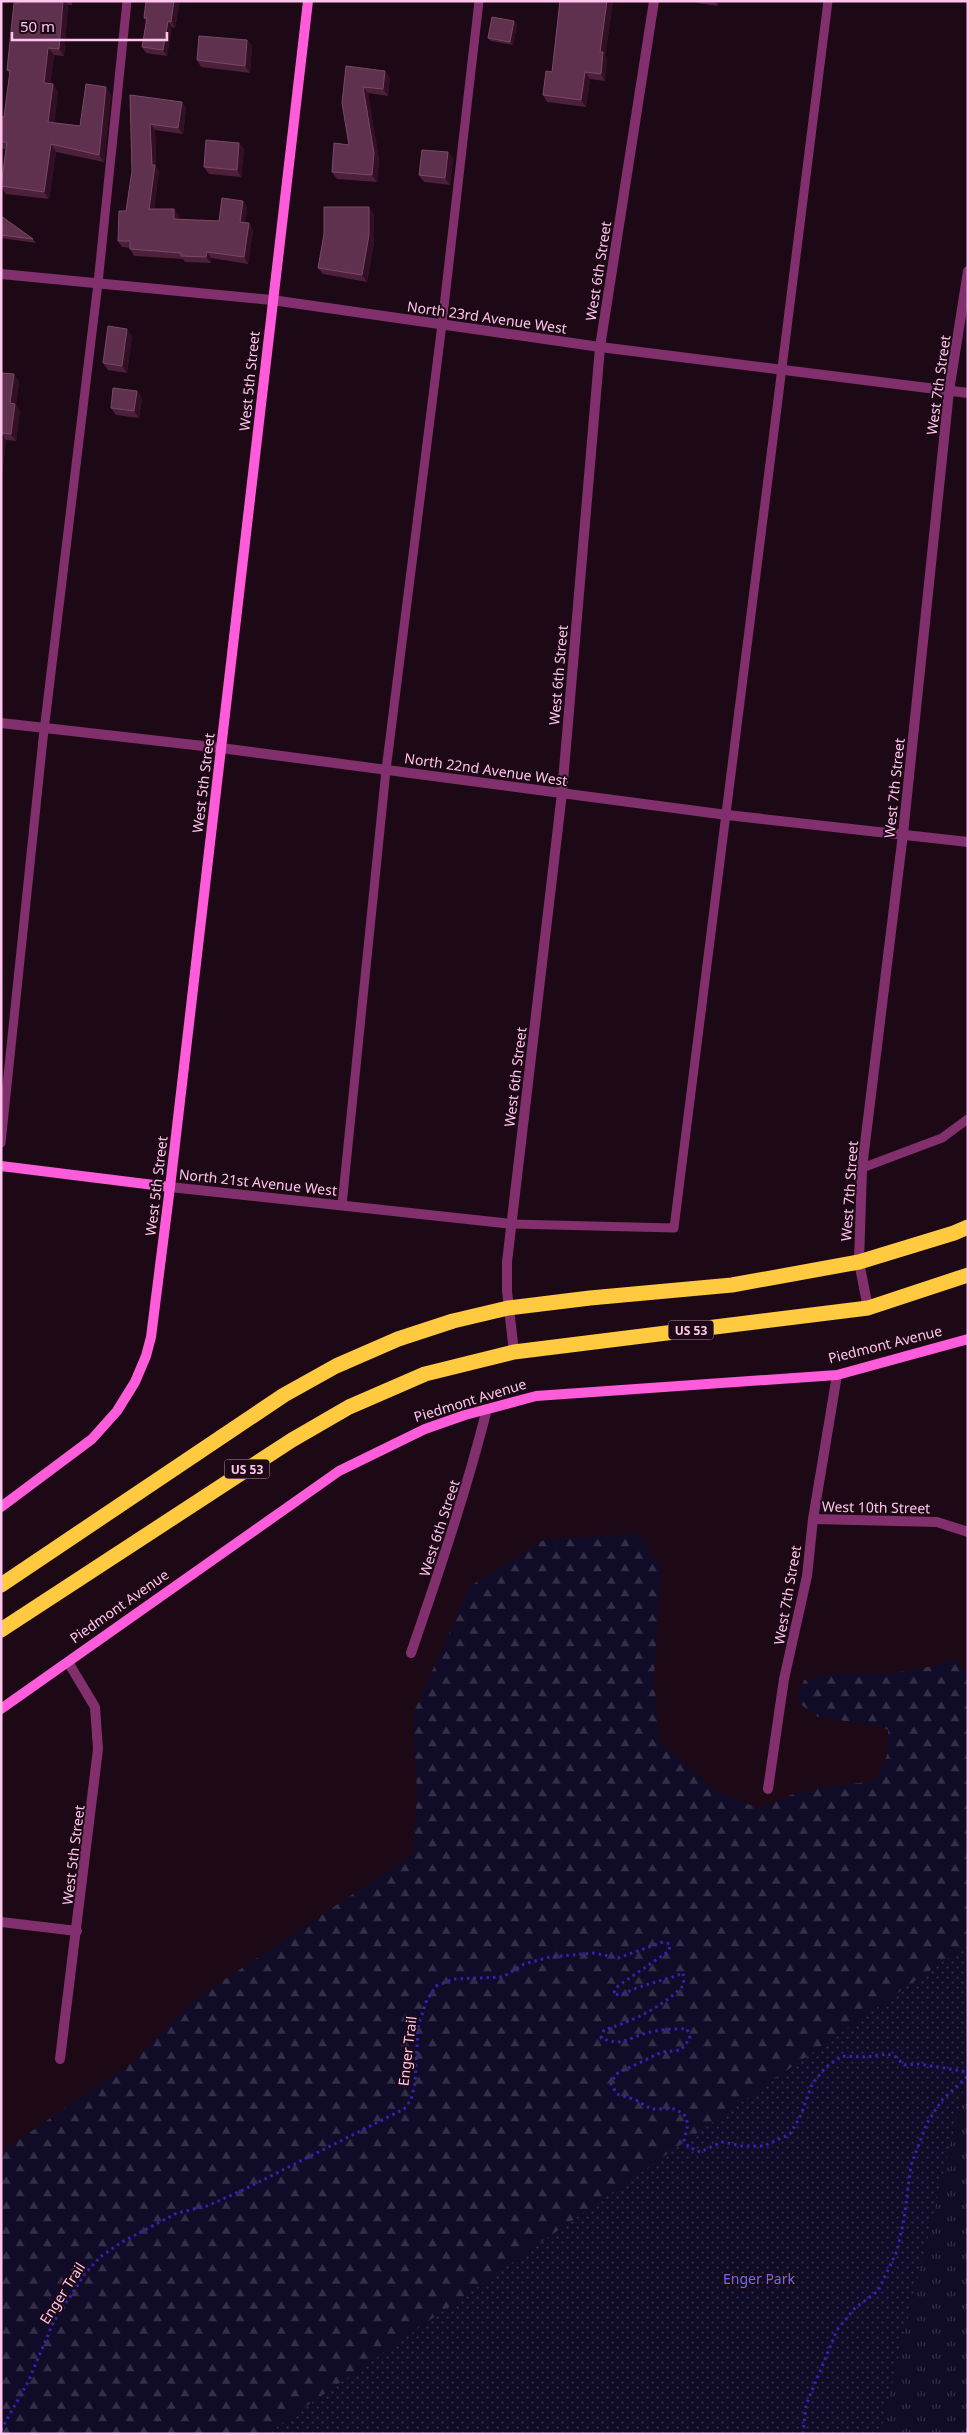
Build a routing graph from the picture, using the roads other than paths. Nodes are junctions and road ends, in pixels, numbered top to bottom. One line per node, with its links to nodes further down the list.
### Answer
1 (127, 1): 8 (lane)
2 (308, 1): 9 (street, West 5th Street)
3 (480, 1): 10 (lane)
4 (654, 1): 11 (street, West 6th Street)
5 (828, 1): 12 (lane)
6 (968, 271): 13 (street, West 7th Street)
7 (1, 274): 8 (street, North 23rd Avenue West)
8 (98, 283): 9 (street, North 23rd Avenue West); 16 (lane)
9 (272, 300): 10 (street, North 23rd Avenue West); 17 (street, West 5th Street)
10 (442, 324): 11 (street, North 23rd Avenue West); 18 (lane)
11 (600, 347): 12 (street, North 23rd Avenue West); 19 (street, West 6th Street)
12 (781, 370): 13 (street, North 23rd Avenue West); 20 (lane)
13 (949, 391): 14 (street, North 23rd Avenue West); 21 (street, West 7th Street)
14 (968, 393)
15 (1, 723): 16 (street, North 22nd Avenue West)
16 (45, 728): 17 (street, North 22nd Avenue West); 24 (lane)
17 (221, 748): 18 (street, North 22nd Avenue West); 27 (street, West 5th Street)
18 (386, 770): 19 (street, North 22nd Avenue West); 28 (lane)
19 (562, 793): 20 (street, North 22nd Avenue West); 29 (street, West 6th Street)
20 (727, 815): 21 (street, North 22nd Avenue West); 29 (lane)
21 (903, 834): 22 (street, North 22nd Avenue West); 26 (street, West 7th Street)
22 (968, 842)
23 (968, 1119): 26 (lane)
24 (1, 1143)
25 (1, 1166): 27 (street, North 21st Avenue West)
26 (862, 1168): 31 (street, West 7th Street)
27 (170, 1188): 28 (street, North 21st Avenue West); 39 (street, West 5th Street)
28 (342, 1205): 29 (street, North 21st Avenue West)
29 (512, 1224): 33 (street, West 6th Street)
30 (968, 1227): 31 (highway)
31 (859, 1262): 33 (highway); 34 (street, West 7th Street)
32 (968, 1275): 34 (highway, US 53)
33 (508, 1308): 36 (street, West 6th Street); 42 (highway)
34 (868, 1308): 36 (highway, US 53)
35 (968, 1339): 37 (street, Piedmont Avenue)
36 (514, 1352): 43 (highway, US 53)
37 (837, 1375): 38 (street, Piedmont Avenue); 40 (street, West 7th Street)
38 (487, 1409): 44 (street, West 6th Street); 45 (street, Piedmont Avenue)
39 (5, 1504)
40 (813, 1519): 41 (street, West 10th Street); 47 (street, West 7th Street)
41 (968, 1532)
42 (1, 1585)
43 (1, 1630)
44 (411, 1653)
45 (68, 1662): 46 (street, Piedmont Avenue); 49 (street, West 5th Street)
46 (1, 1709)
47 (768, 1789)
48 (1, 1922): 49 (street)
49 (77, 1932): 50 (street, West 5th Street)
50 (60, 2059)

